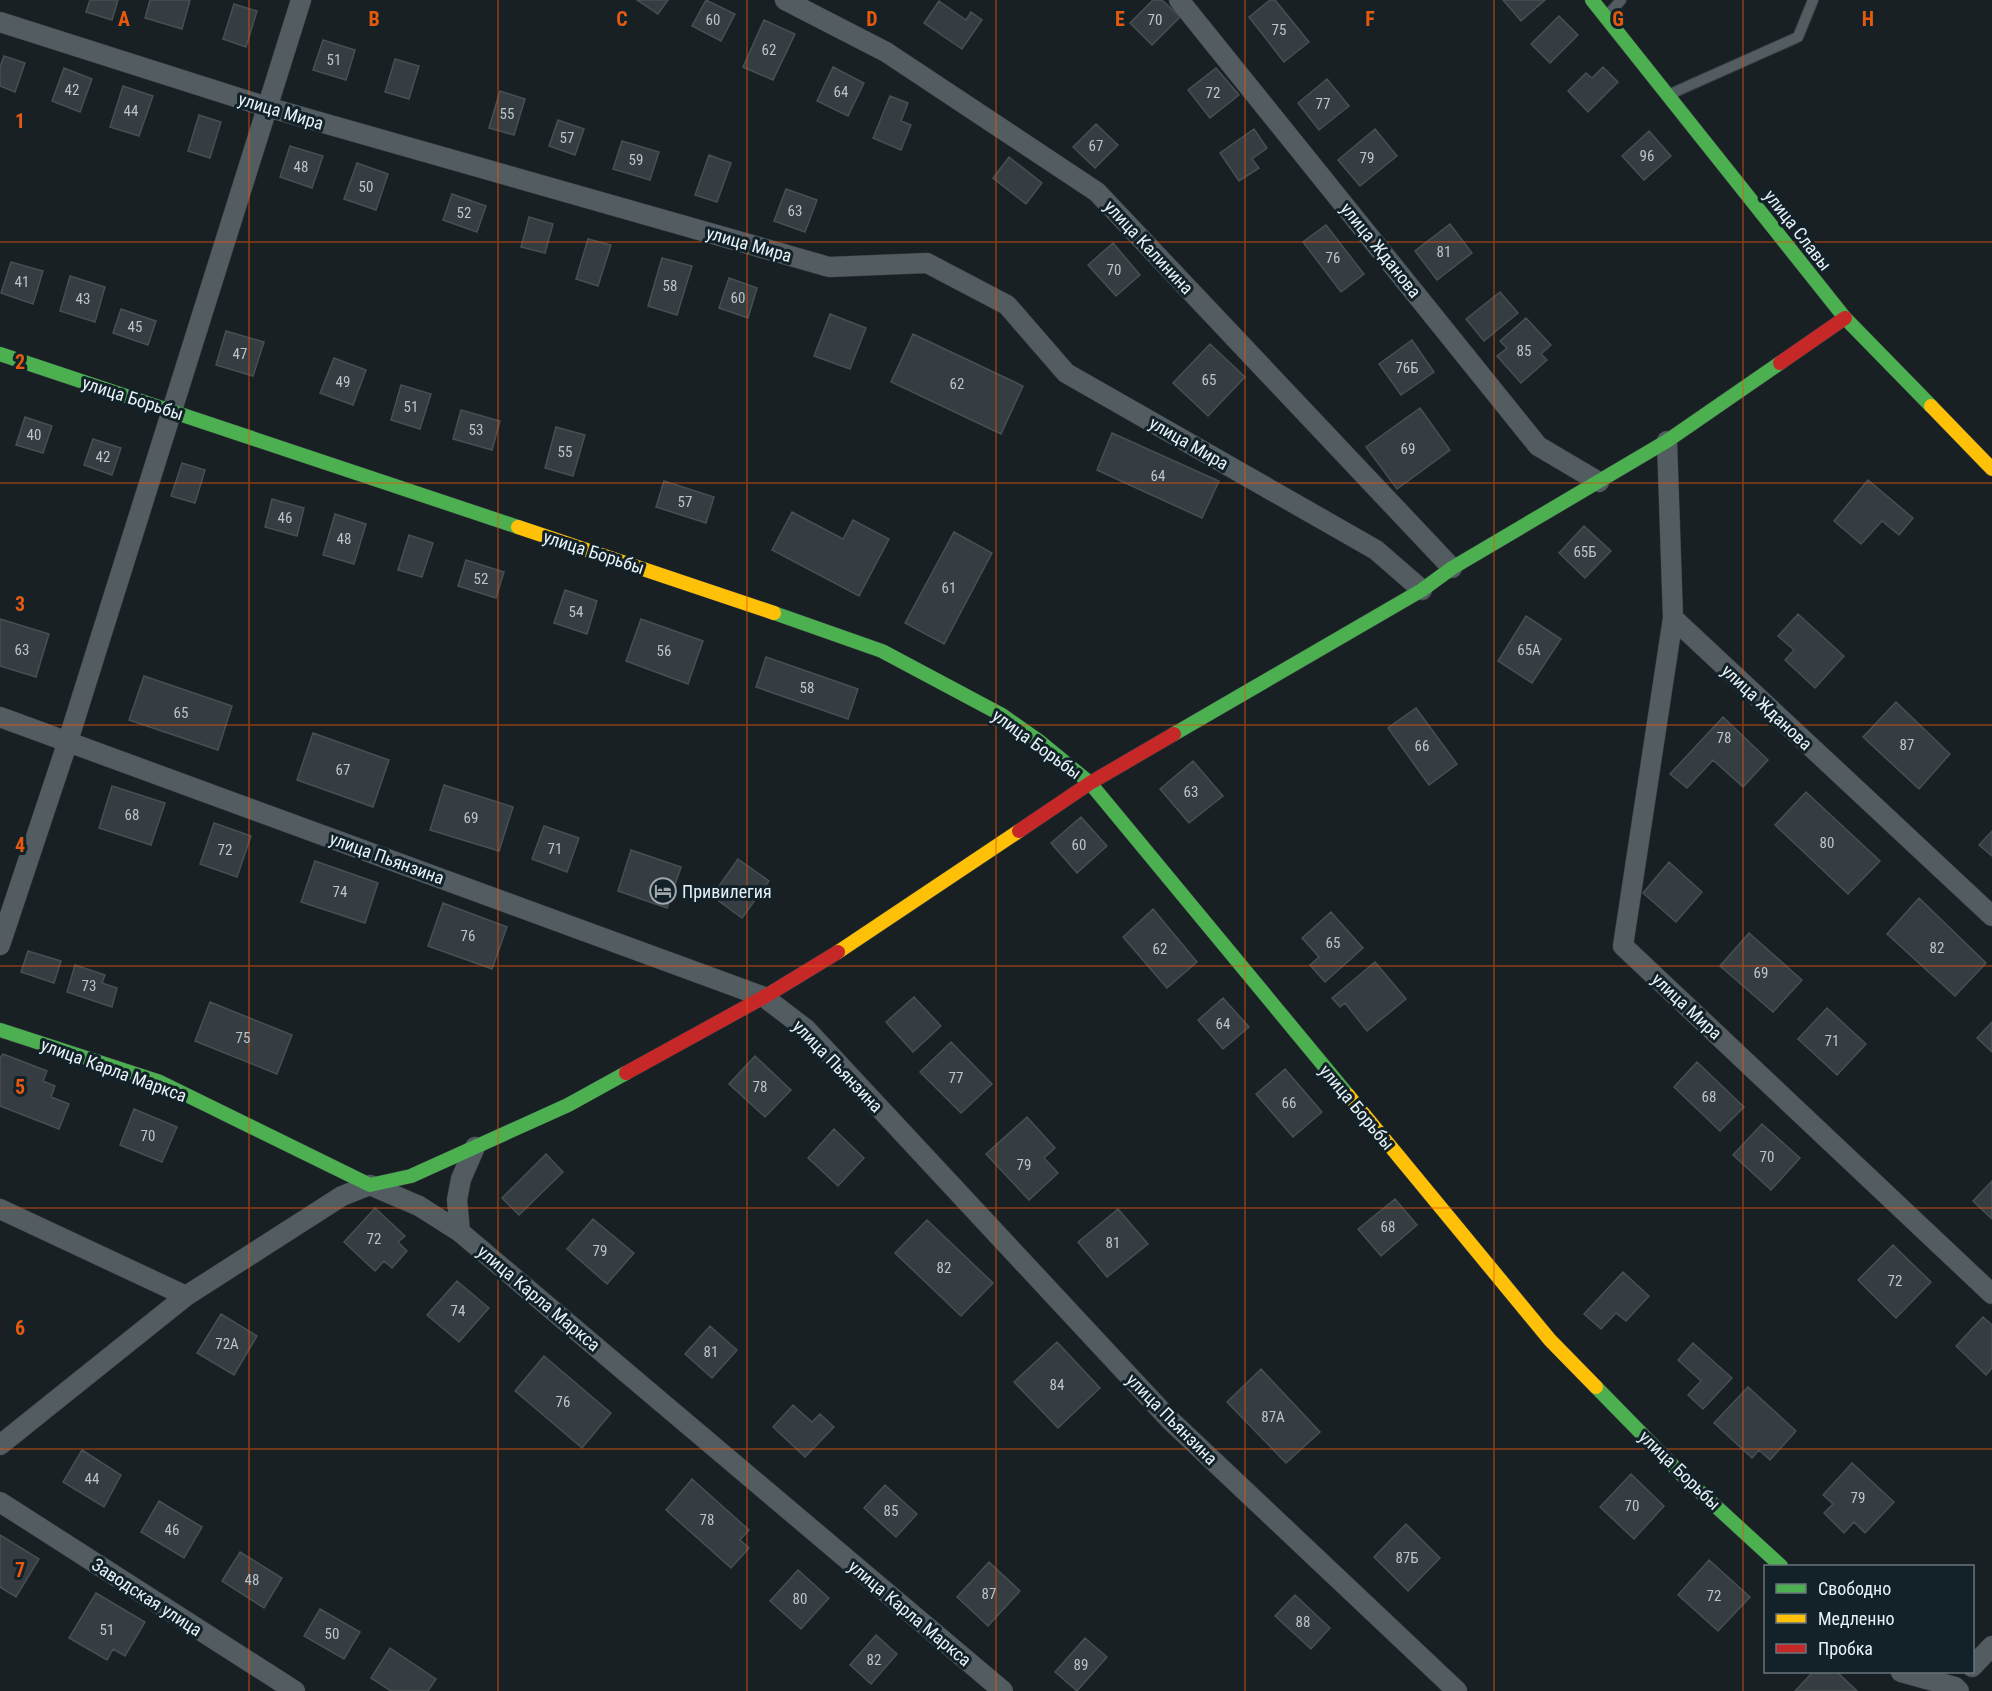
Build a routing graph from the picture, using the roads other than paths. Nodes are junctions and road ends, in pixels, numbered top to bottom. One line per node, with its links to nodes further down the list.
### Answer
1 (301, 0): 10 (street)
2 (785, 0): 17 (street, улица Калинина)
3 (1179, 0): 16 (street, улица Жданова)
4 (1592, 0): 7 (street, улица Славы)
5 (1622, 0): 7 (lane)
6 (1813, 0): 9 (lane)
7 (1606, 18): 9 (street, улица Славы)
8 (0, 22): 10 (street, улица Мира)
9 (1667, 95): 11 (street, улица Славы)
10 (267, 107): 13 (street); 18 (street, улица Мира)
11 (1845, 318): 14 (street); 15 (street, улица Славы)
12 (0, 354): 13 (street, улица Борьбы)
13 (171, 411): 21 (street); 22 (street, улица Борьбы)
14 (1667, 441): 16 (street); 19 (street)
15 (1992, 469)
16 (1599, 482): 17 (street)
17 (1452, 568): 18 (street)
18 (1422, 590): 22 (street)
19 (1672, 618): 23 (street, улица Жданова); 31 (street, улица Мира)
20 (0, 717): 21 (street, улица Пьянзина)
21 (68, 741): 24 (street); 25 (street, улица Пьянзина)
22 (1090, 783): 25 (street); 35 (street, улица Борьбы)
23 (1992, 916)
24 (0, 945)
25 (764, 997): 27 (street); 43 (street, улица Пьянзина)
26 (0, 1030): 28 (street, улица Карла Маркса)
27 (475, 1147): 28 (street); 30 (street)
28 (370, 1185): 30 (street, улица Карла Маркса); 32 (street)
29 (0, 1209): 32 (street)
30 (460, 1232): 42 (street, улица Карла Маркса)
31 (1992, 1294)
32 (186, 1296): 33 (street)
33 (0, 1445)
34 (0, 1502): 41 (street, Заводская улица)
35 (1780, 1565)
36 (1992, 1646): 37 (street)
37 (1974, 1665)
38 (1907, 1673): 40 (street)
39 (1968, 1673): 40 (street)
40 (1955, 1690)
41 (295, 1691)
42 (1002, 1691)
43 (1457, 1691)

